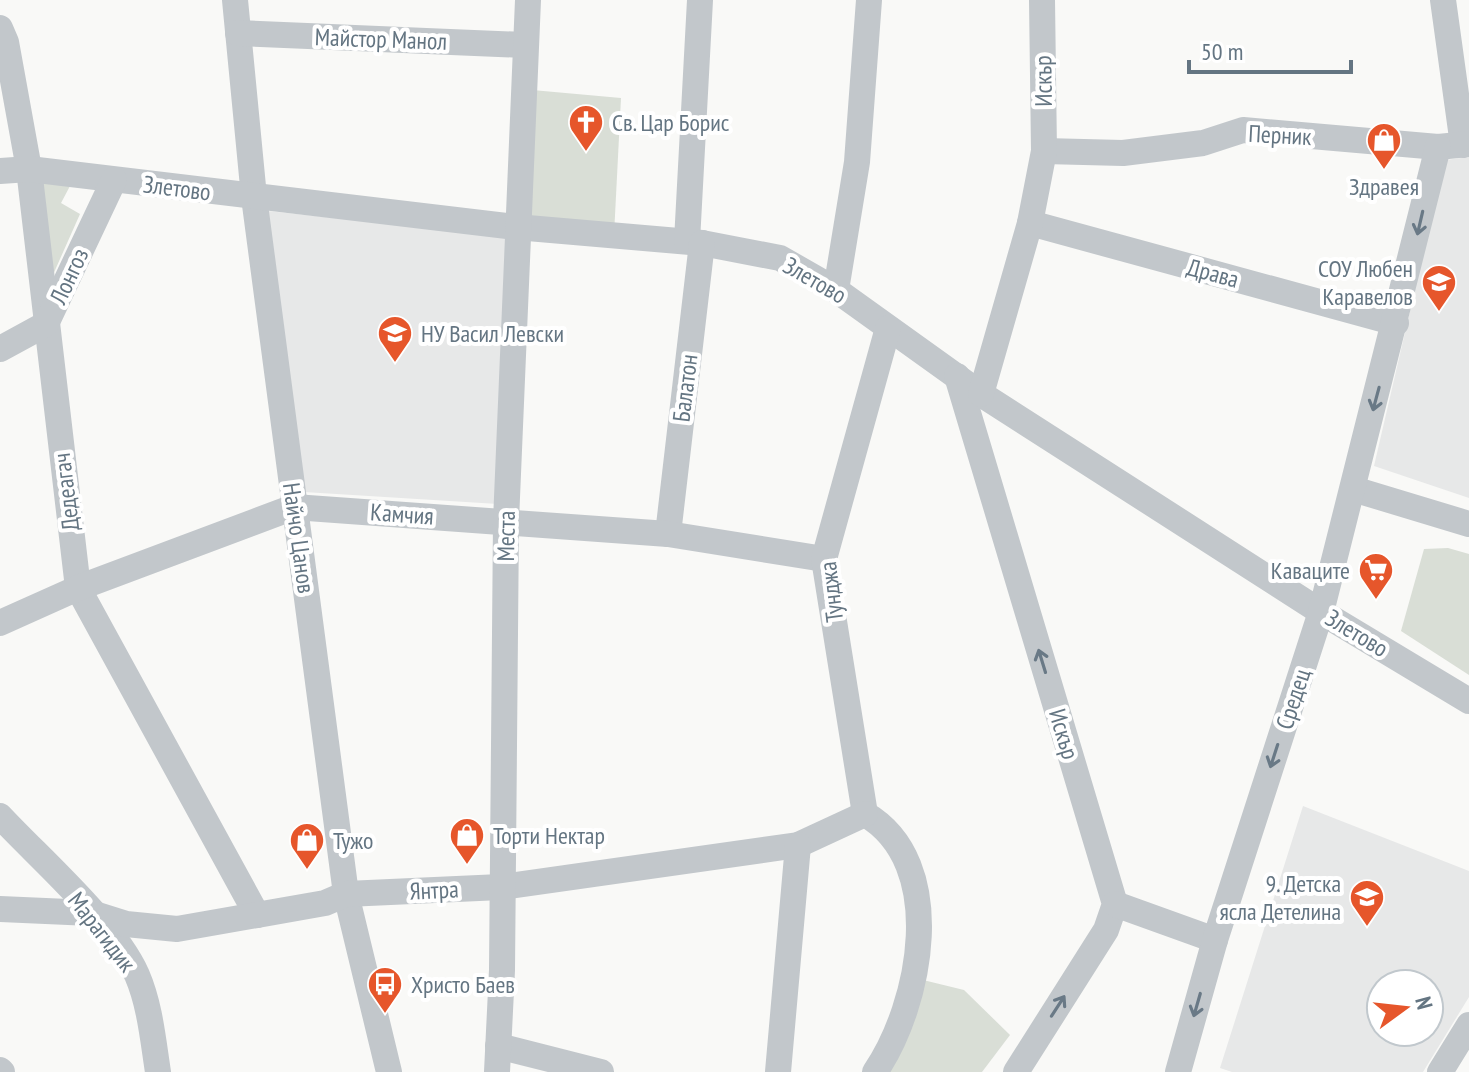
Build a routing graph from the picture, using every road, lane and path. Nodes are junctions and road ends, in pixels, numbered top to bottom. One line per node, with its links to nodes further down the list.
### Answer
1 (235, 0): 8 (street, Найчо Цанов)
2 (528, 0): 9 (street, Места)
3 (700, 0): 18 (street, Балатон)
4 (869, 0): 19 (street)
5 (1042, 0): 11 (street, Искър)
6 (1443, 0): 10 (street)
7 (0, 28): 12 (street, Дедеагач)
8 (238, 33): 9 (street, Майстор Манол); 15 (street, Найчо Цанов)
9 (524, 45): 17 (street, Места)
10 (1457, 145): 11 (street, Перник); 20 (street, Средец, one-way to 20)
11 (1044, 151): 16 (street, Искър)
12 (29, 169): 13 (street, Злетово); 14 (street, Злетово); 21 (street, Дедеагач)
13 (0, 171)
14 (114, 180): 15 (street, Злетово); 21 (street, Лонгоз)
15 (254, 197): 17 (street, Злетово); 27 (street, Найчо Цанов)
16 (1030, 223): 20 (street, Драва); 25 (street, Искър)
17 (516, 227): 18 (street, Злетово); 28 (street, Места)
18 (694, 242): 19 (street, Злетово); 30 (street, Балатон)
19 (836, 290): 22 (street, Злетово)
20 (1396, 323): 26 (street, Средец, one-way to 26)
21 (46, 324): 23 (street, Лонгоз); 32 (street, Дедеагач)
22 (888, 328): 24 (street, Злетово); 31 (street, Тунджа)
23 (0, 349)
24 (957, 376): 25 (street, Злетово); 41 (street, Искър, one-way to 24)
25 (981, 394): 33 (street, Злетово)
26 (1353, 489): 29 (street); 33 (street, Средец)
27 (294, 507): 28 (street, Камчия); 32 (street, Камчия); 40 (street, Найчо Цанов)
28 (506, 521): 30 (street, Камчия); 39 (street, Места)
29 (1469, 524)
30 (668, 534): 31 (street, Камчия)
31 (824, 559): 36 (street, Тунджа)
32 (78, 588): 34 (street, Камчия); 44 (street, Дедеагач)
33 (1321, 612): 35 (street, Злетово); 45 (street, Средец, one-way to 45)
34 (0, 623)
35 (1469, 701)
36 (865, 814): 38 (street, Янтра); 53 (street)
37 (0, 816): 43 (street, Марагидик)
38 (798, 845): 39 (street, Янтра); 52 (street)
39 (501, 887): 40 (street, Янтра); 47 (street, Места)
40 (346, 894): 44 (street, Янтра); 50 (street, Найчо Цанов)
41 (1115, 904): 45 (street); 54 (street, one-way to 41)
42 (0, 909): 43 (street, Янтра)
43 (91, 913): 44 (street, Янтра); 49 (street, Марагидик)
44 (257, 915)
45 (1215, 940): 48 (street, Средец, one-way to 48)
46 (1469, 1025): 55 (street)
47 (497, 1059): 51 (street)
48 (1184, 1070)
49 (158, 1072)
50 (389, 1072)
51 (601, 1072)
52 (778, 1072)
53 (875, 1072)
54 (1016, 1072)
55 (1440, 1072)

